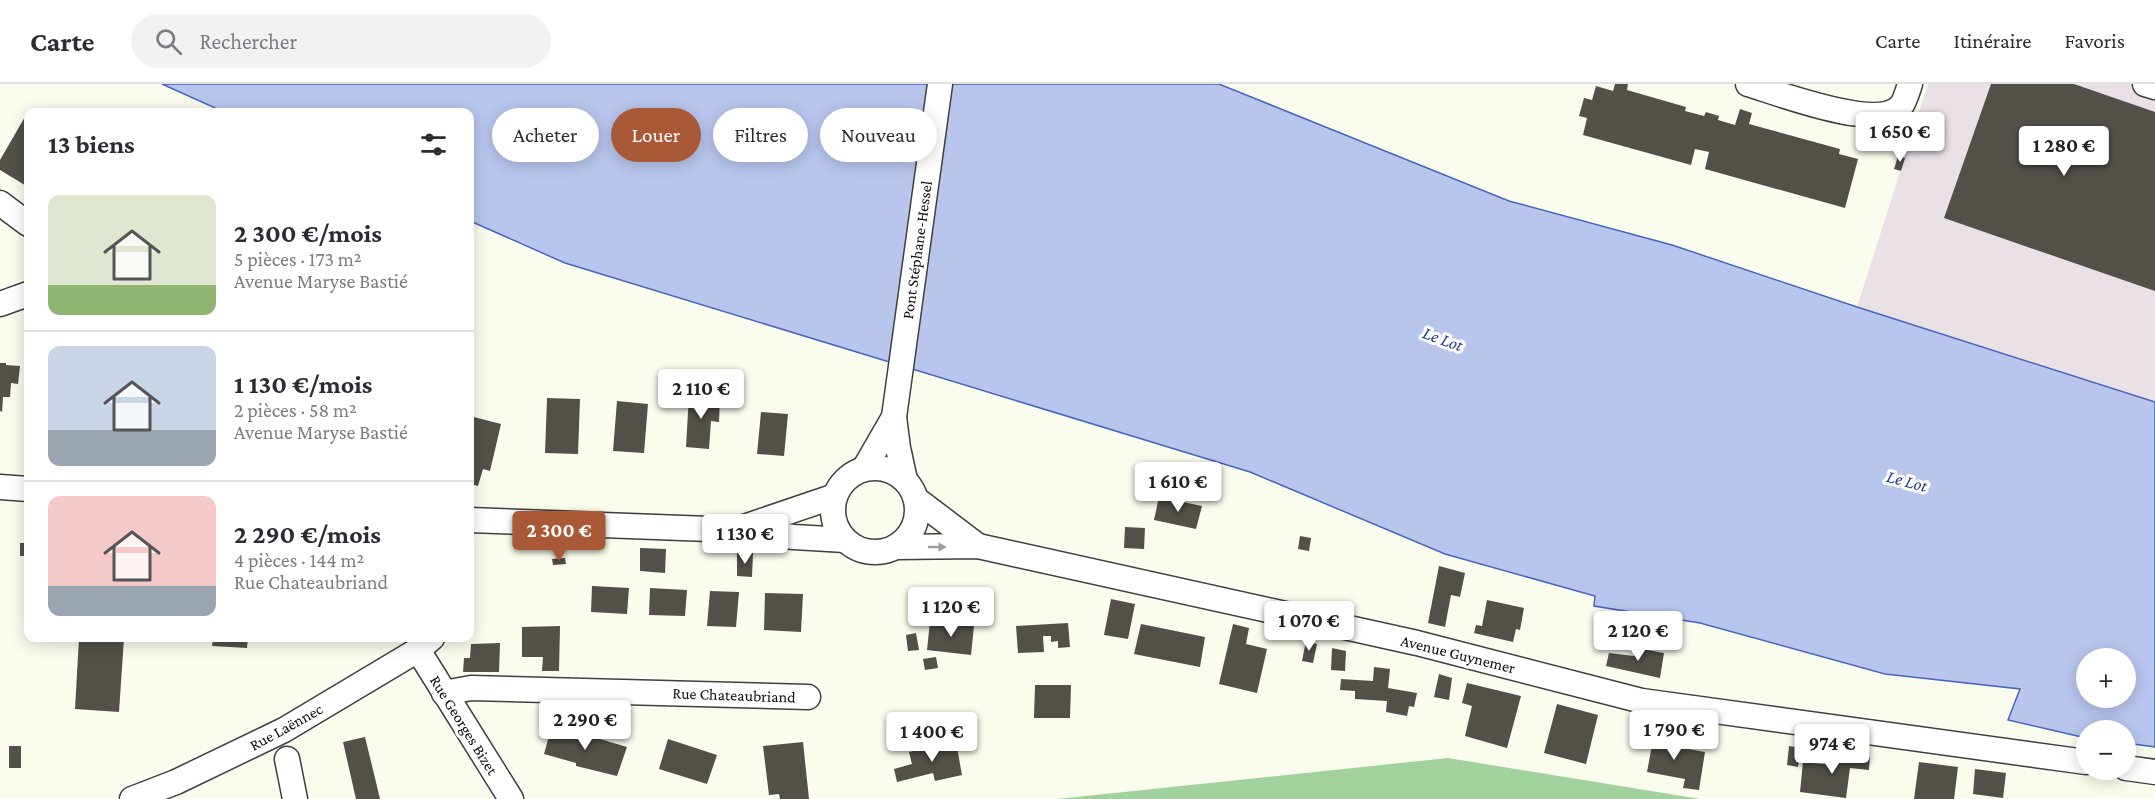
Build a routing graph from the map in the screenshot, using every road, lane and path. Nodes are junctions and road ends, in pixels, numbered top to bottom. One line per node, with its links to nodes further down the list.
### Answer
1 (940, 84): 10 (street, Pont Stéphane-Hessel)
2 (1748, 84): 3 (street)
3 (1910, 84)
4 (2145, 84): 5 (street)
5 (2155, 87)
6 (0, 203): 7 (street)
7 (24, 221)
8 (24, 295): 9 (street)
9 (0, 304)
10 (889, 446): 11 (street, Pont Stéphane-Hessel); 14 (street)
11 (864, 469): 14 (street); 15 (street)
12 (0, 487): 13 (street)
13 (24, 489)
14 (910, 489): 19 (street, Avenue Guynemer); 20 (street)
15 (835, 496): 17 (street); 18 (street)
16 (474, 520): 17 (street)
17 (736, 530): 18 (street)
18 (845, 540): 20 (street)
19 (978, 546): 20 (street, Avenue Guynemer, one-way to 19); 25 (street, Avenue Guynemer)
20 (897, 547)
21 (425, 644): 22 (street, Rue Georges Bizet); 28 (street, Rue Laënnec)
22 (444, 693): 23 (street, Rue Chateaubriand); 31 (street, Rue Georges Bizet)
23 (808, 697)
24 (287, 759): 30 (street)
25 (2076, 761)
26 (2136, 769): 27 (street)
27 (2155, 772)
28 (178, 791): 29 (street, Rue Laënnec)
29 (132, 799)
30 (295, 799)
31 (511, 799)

